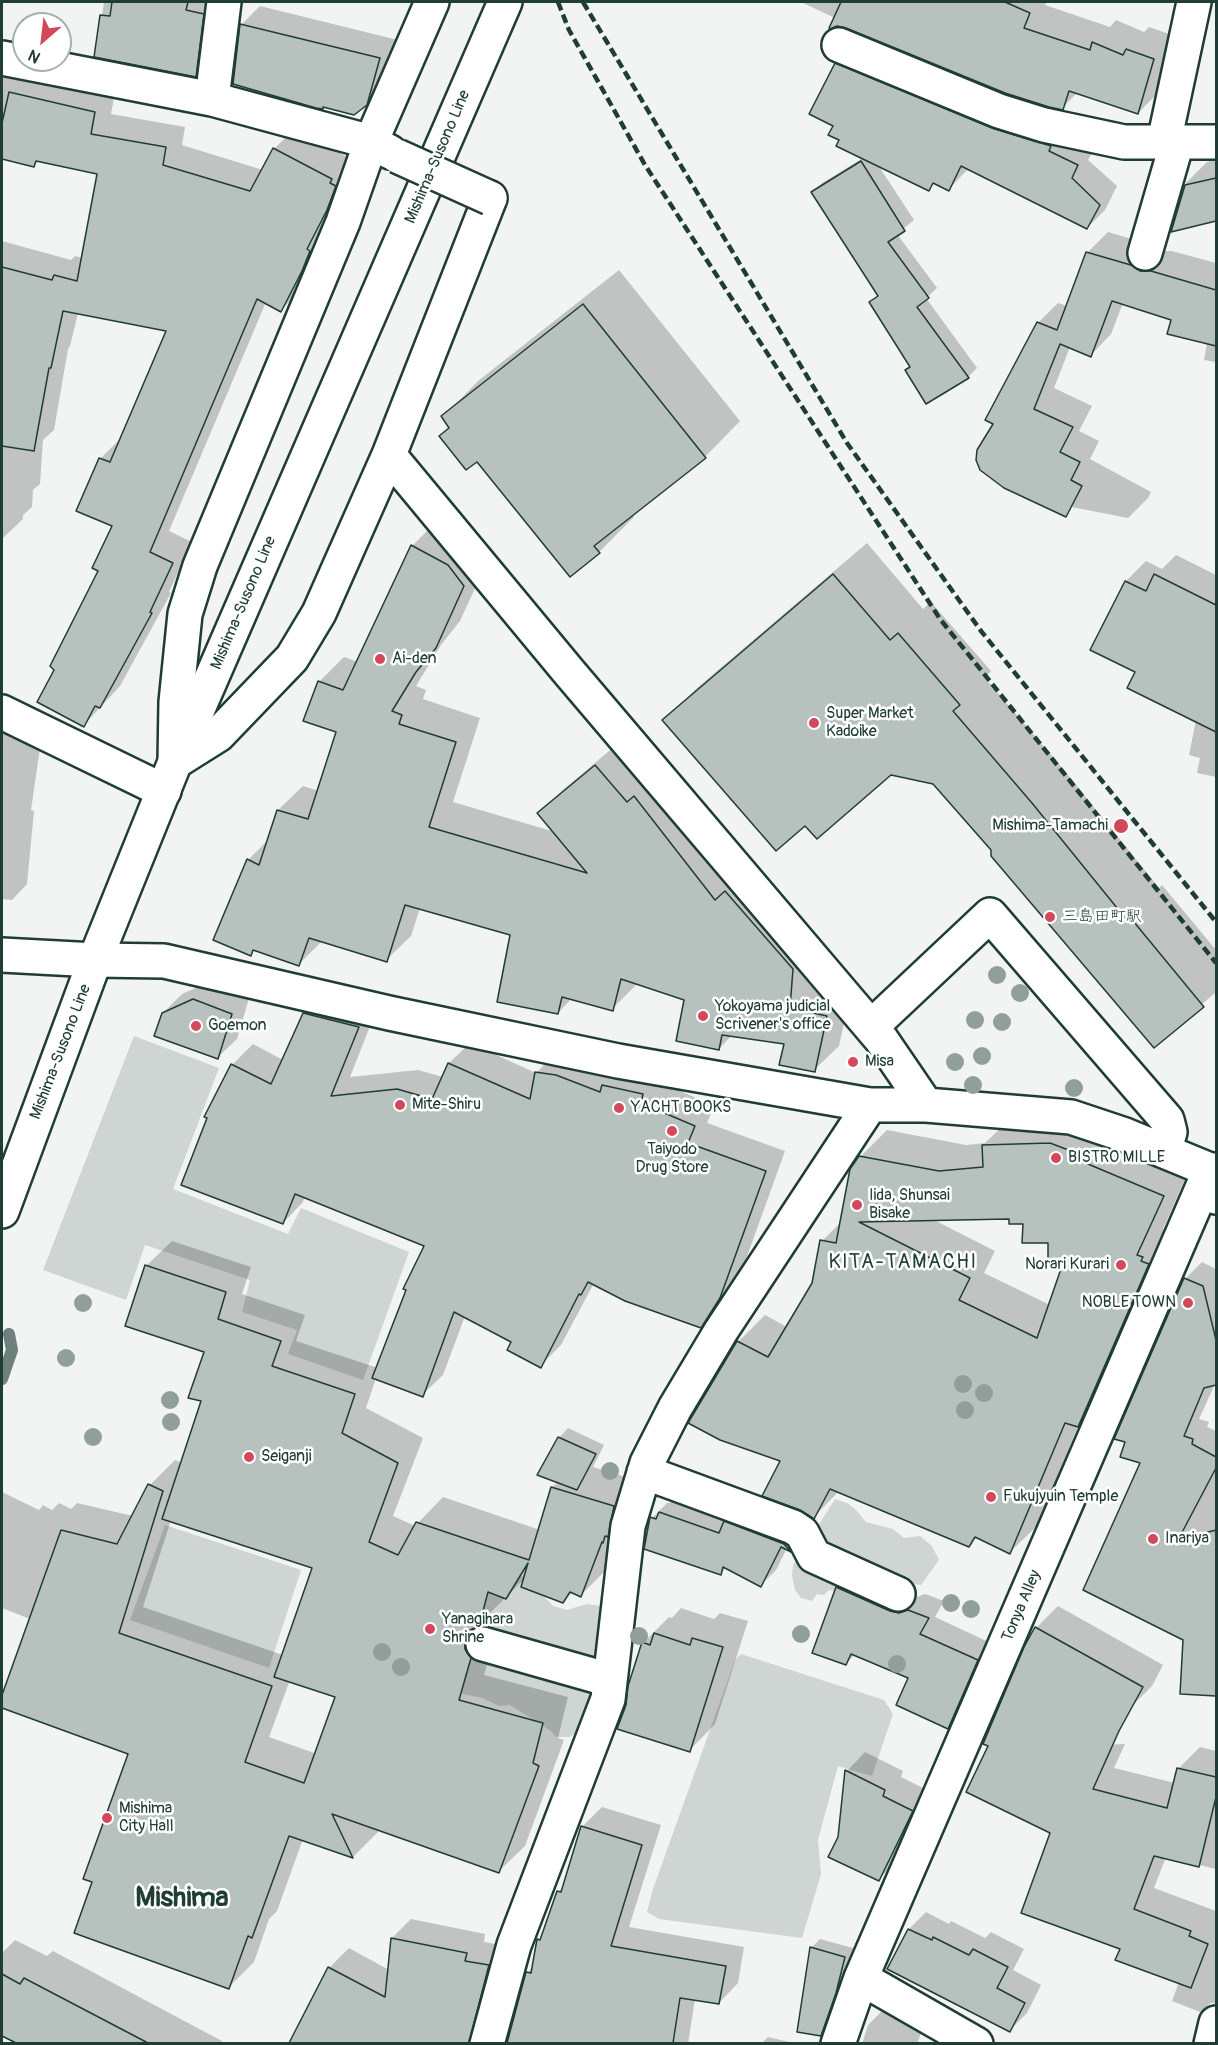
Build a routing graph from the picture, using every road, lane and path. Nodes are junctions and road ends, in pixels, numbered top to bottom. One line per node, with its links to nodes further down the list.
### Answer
1 (224, 2): 7 (street)
2 (432, 2): 10 (street)
3 (505, 2): 14 (street, Mishima-Susono Line)
4 (1194, 2): 8 (street)
5 (839, 45): 8 (street)
6 (2, 58): 7 (street)
7 (212, 99): 10 (street)
8 (1170, 142): 9 (street); 11 (street)
9 (1216, 142)
10 (384, 149): 12 (street, bridge); 14 (street)
11 (1145, 253)
12 (389, 455): 14 (street); 17 (street)
13 (2, 712): 14 (street)
14 (170, 776): 16 (street, Mishima-Susono Line)
15 (2, 955): 16 (street)
16 (95, 960): 18 (street); 22 (street, Mishima-Susono Line)
17 (871, 1027): 19 (street); 20 (street)
18 (870, 1105): 19 (street); 23 (street)
19 (926, 1105): 20 (street)
20 (1164, 1151): 21 (street)
21 (1214, 1179): 27 (street, Tonya Alley)
22 (2, 1211)
23 (644, 1472): 24 (street); 26 (street)
24 (898, 1594)
25 (483, 1644): 26 (street)
26 (610, 1680): 29 (street)
27 (861, 1978): 30 (street, Tonya Alley); 31 (street)
28 (1216, 2023): 32 (street)
29 (487, 2043)
30 (838, 2043)
31 (976, 2043)
32 (1211, 2043)

